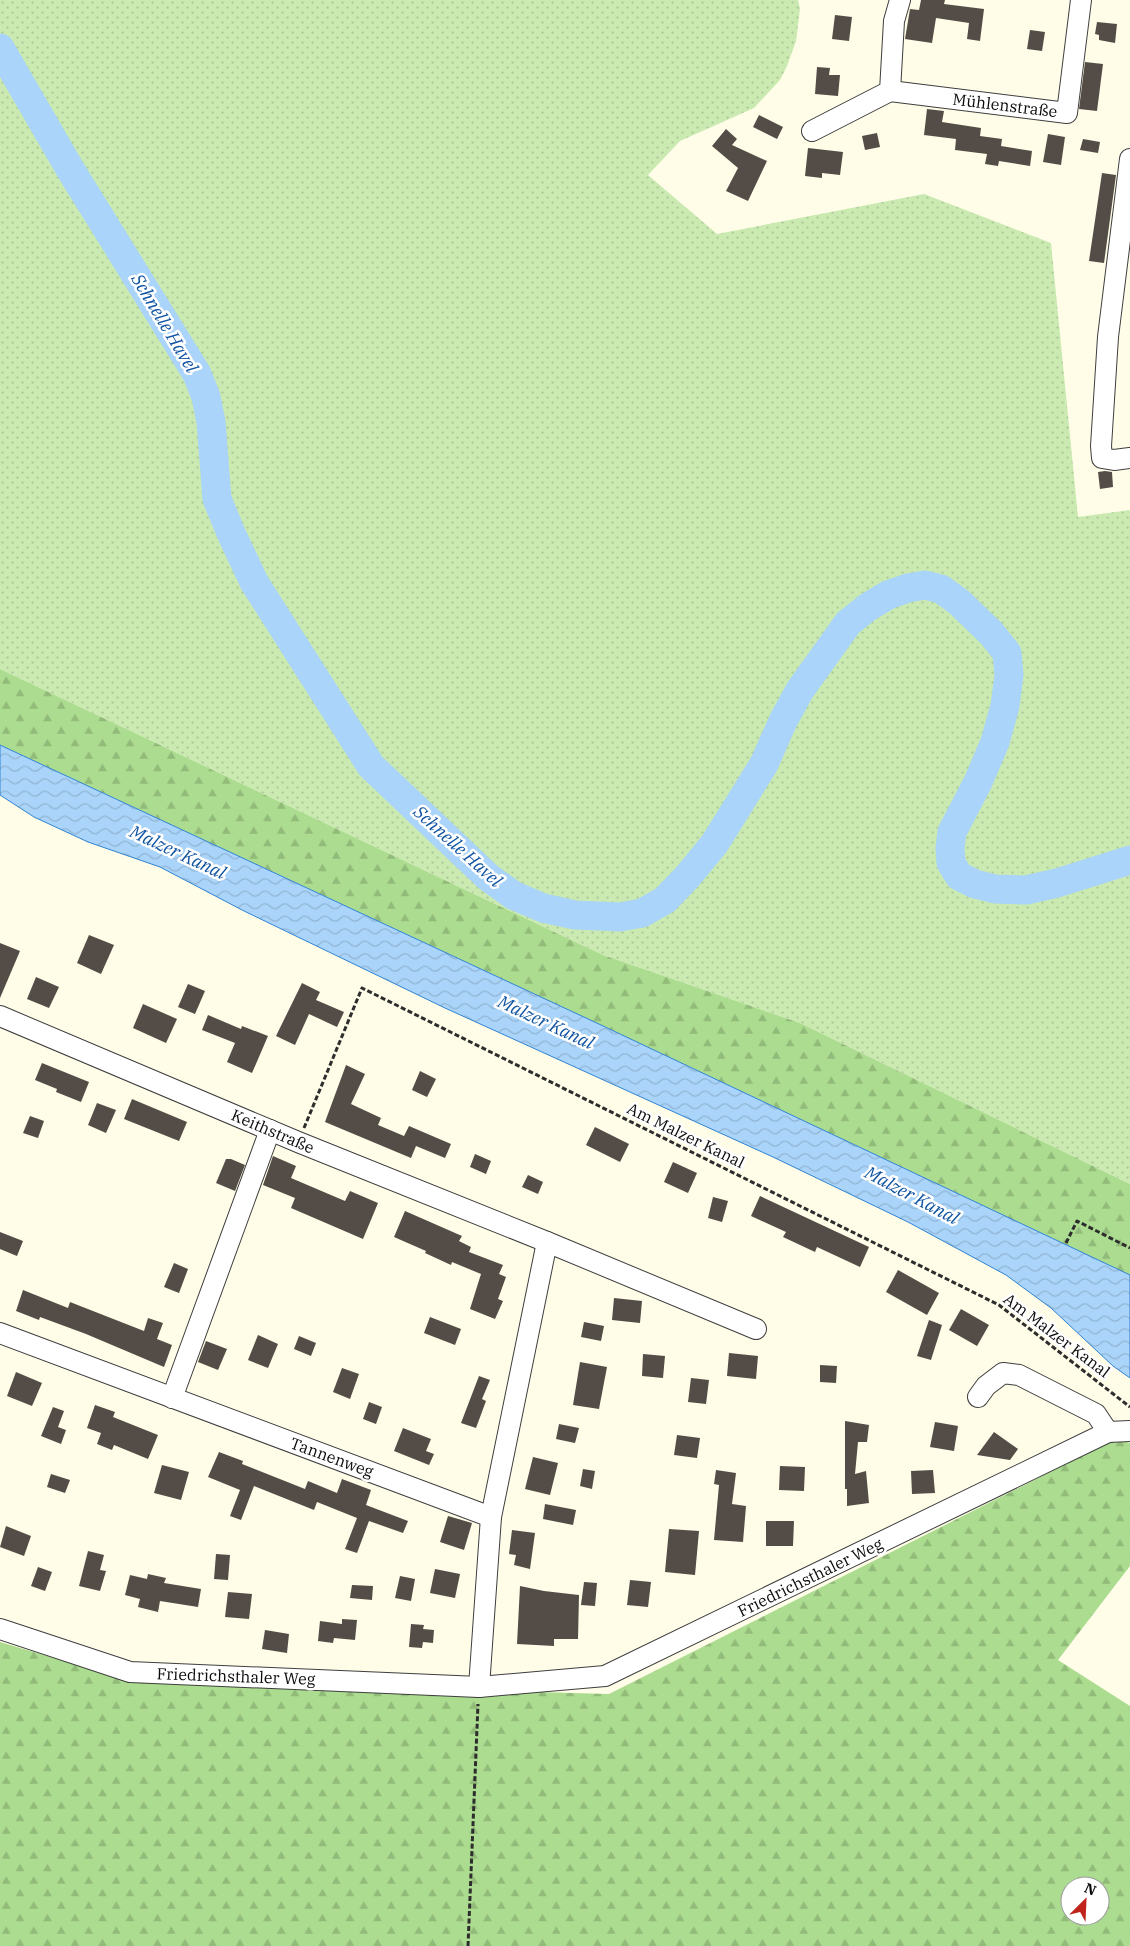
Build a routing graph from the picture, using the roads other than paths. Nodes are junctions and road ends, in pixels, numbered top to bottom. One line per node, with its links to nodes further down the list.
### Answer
1 (900, 0): 3 (street)
2 (1081, 0): 3 (street, Mühlenstraße)
3 (890, 91): 4 (street)
4 (812, 131)
5 (1130, 159): 6 (street)
6 (1130, 458)
7 (0, 1016): 8 (street, Keithstraße)
8 (270, 1130): 9 (street, Keithstraße); 13 (street)
9 (547, 1242): 10 (street); 16 (street)
10 (756, 1329)
11 (0, 1333): 13 (street, Tannenweg)
12 (978, 1397): 15 (street)
13 (172, 1398): 16 (street, Tannenweg)
14 (1130, 1431): 15 (street, Friedrichsthaler Weg)
15 (1108, 1432): 18 (street, Friedrichsthaler Weg)
16 (491, 1517): 18 (street)
17 (0, 1629): 18 (street, Friedrichsthaler Weg)
18 (479, 1687)

